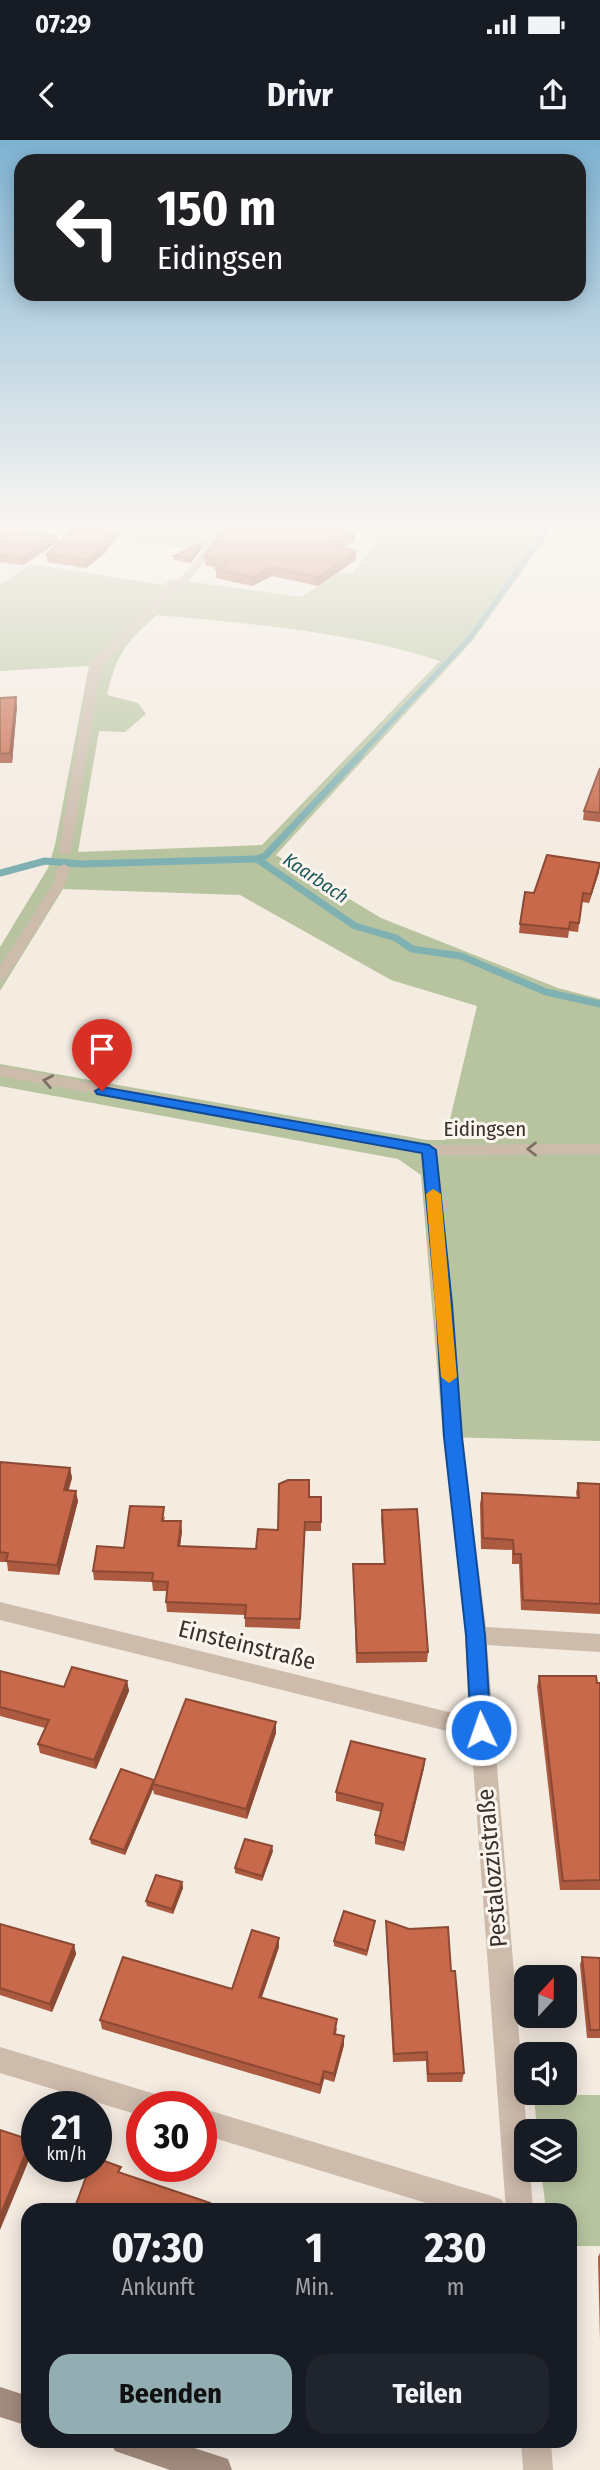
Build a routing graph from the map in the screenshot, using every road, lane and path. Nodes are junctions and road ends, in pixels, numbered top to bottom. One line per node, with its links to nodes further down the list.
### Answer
1 (125, 636): 2 (street)
2 (65, 850)
3 (64, 868): 4 (street)
4 (0, 977)
5 (0, 1071): 7 (street, Eidingsen, one-way to 5)
6 (600, 1149): 7 (street, Eidingsen, one-way to 7)
7 (429, 1150): 9 (street, Pestalozzistraße)
8 (0, 1611): 11 (street, Einsteinstraße)
9 (476, 1635): 10 (street); 11 (street, Pestalozzistraße)
10 (600, 1643)
11 (481, 1730): 16 (street, Pestalozzistraße)
12 (0, 2060): 13 (street)
13 (126, 2098)
14 (217, 2126): 15 (street)
15 (469, 2203)
16 (519, 2203)
17 (0, 2402): 18 (street)
18 (21, 2409)
19 (147, 2448): 21 (street)
20 (536, 2448): 22 (street)
21 (217, 2470)
22 (538, 2470)

